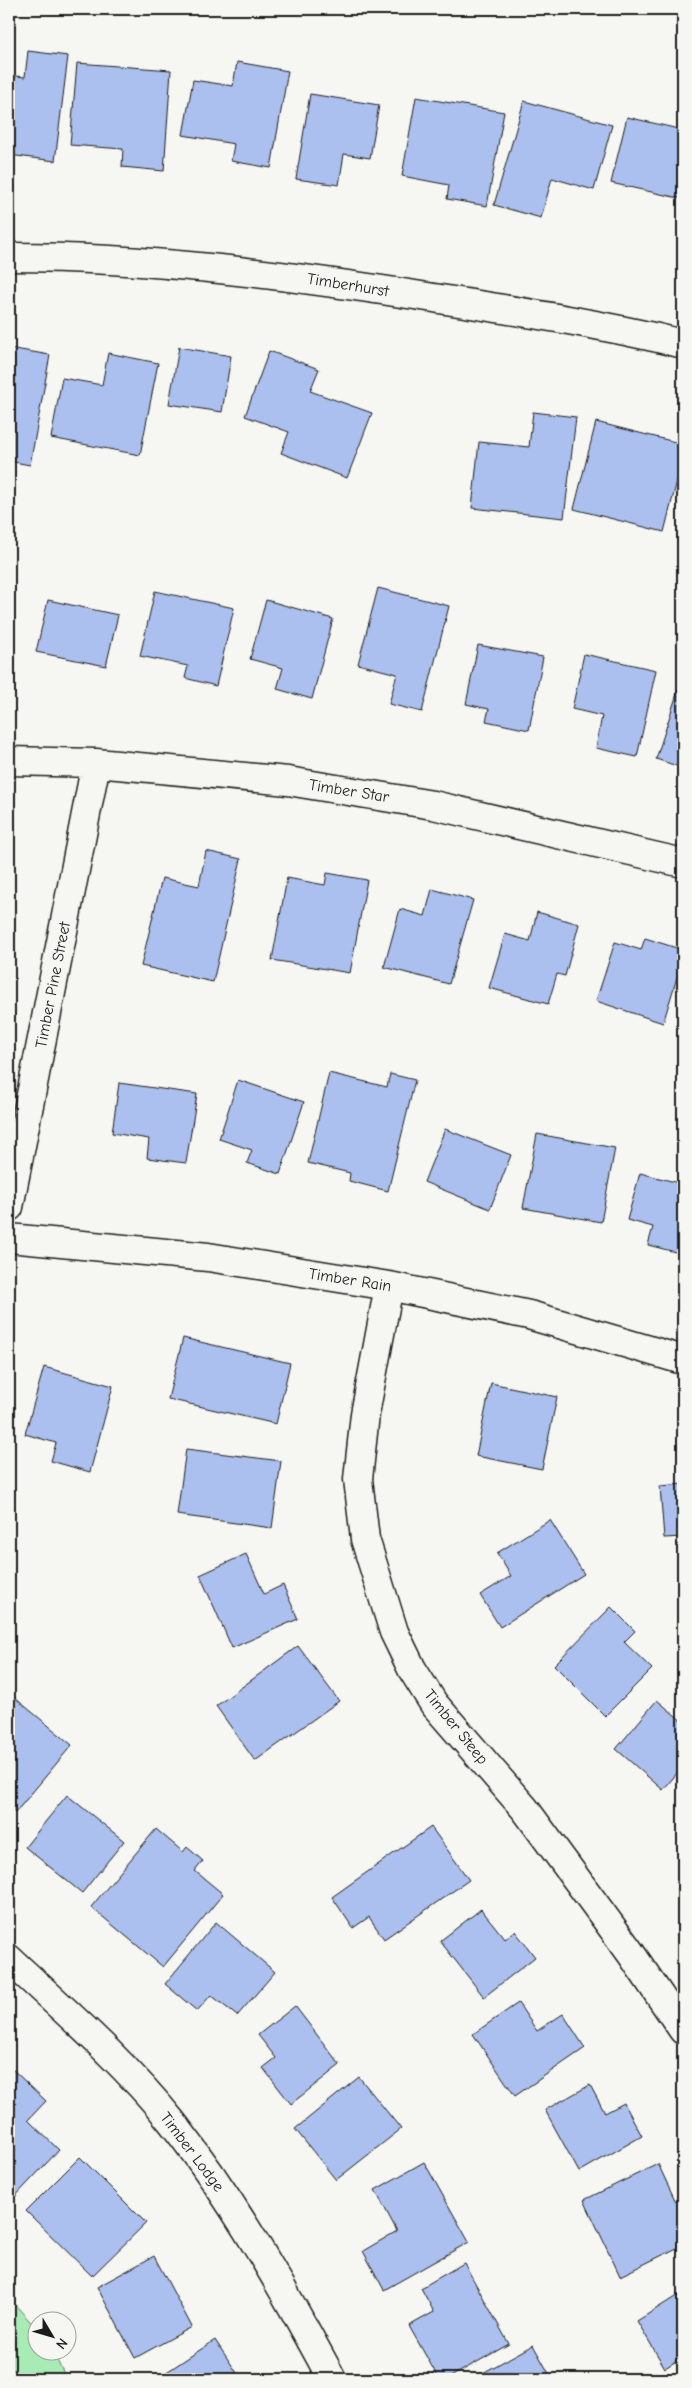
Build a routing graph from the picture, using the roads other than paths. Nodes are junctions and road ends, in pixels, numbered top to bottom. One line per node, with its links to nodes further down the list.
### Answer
1 (9, 256): 2 (street, Timberhurst)
2 (683, 344)
3 (9, 761): 4 (street, Timber Star)
4 (96, 762): 5 (street, Timber Star); 6 (street, Timber Pine Street)
5 (683, 864)
6 (9, 1207)
7 (9, 1238): 8 (street, Timber Rain)
8 (390, 1286): 9 (street, Timber Rain); 11 (street, Timber Steep)
9 (683, 1360)
10 (9, 1959): 12 (street, Timber Lodge)
11 (683, 2030)
12 (332, 2379)

